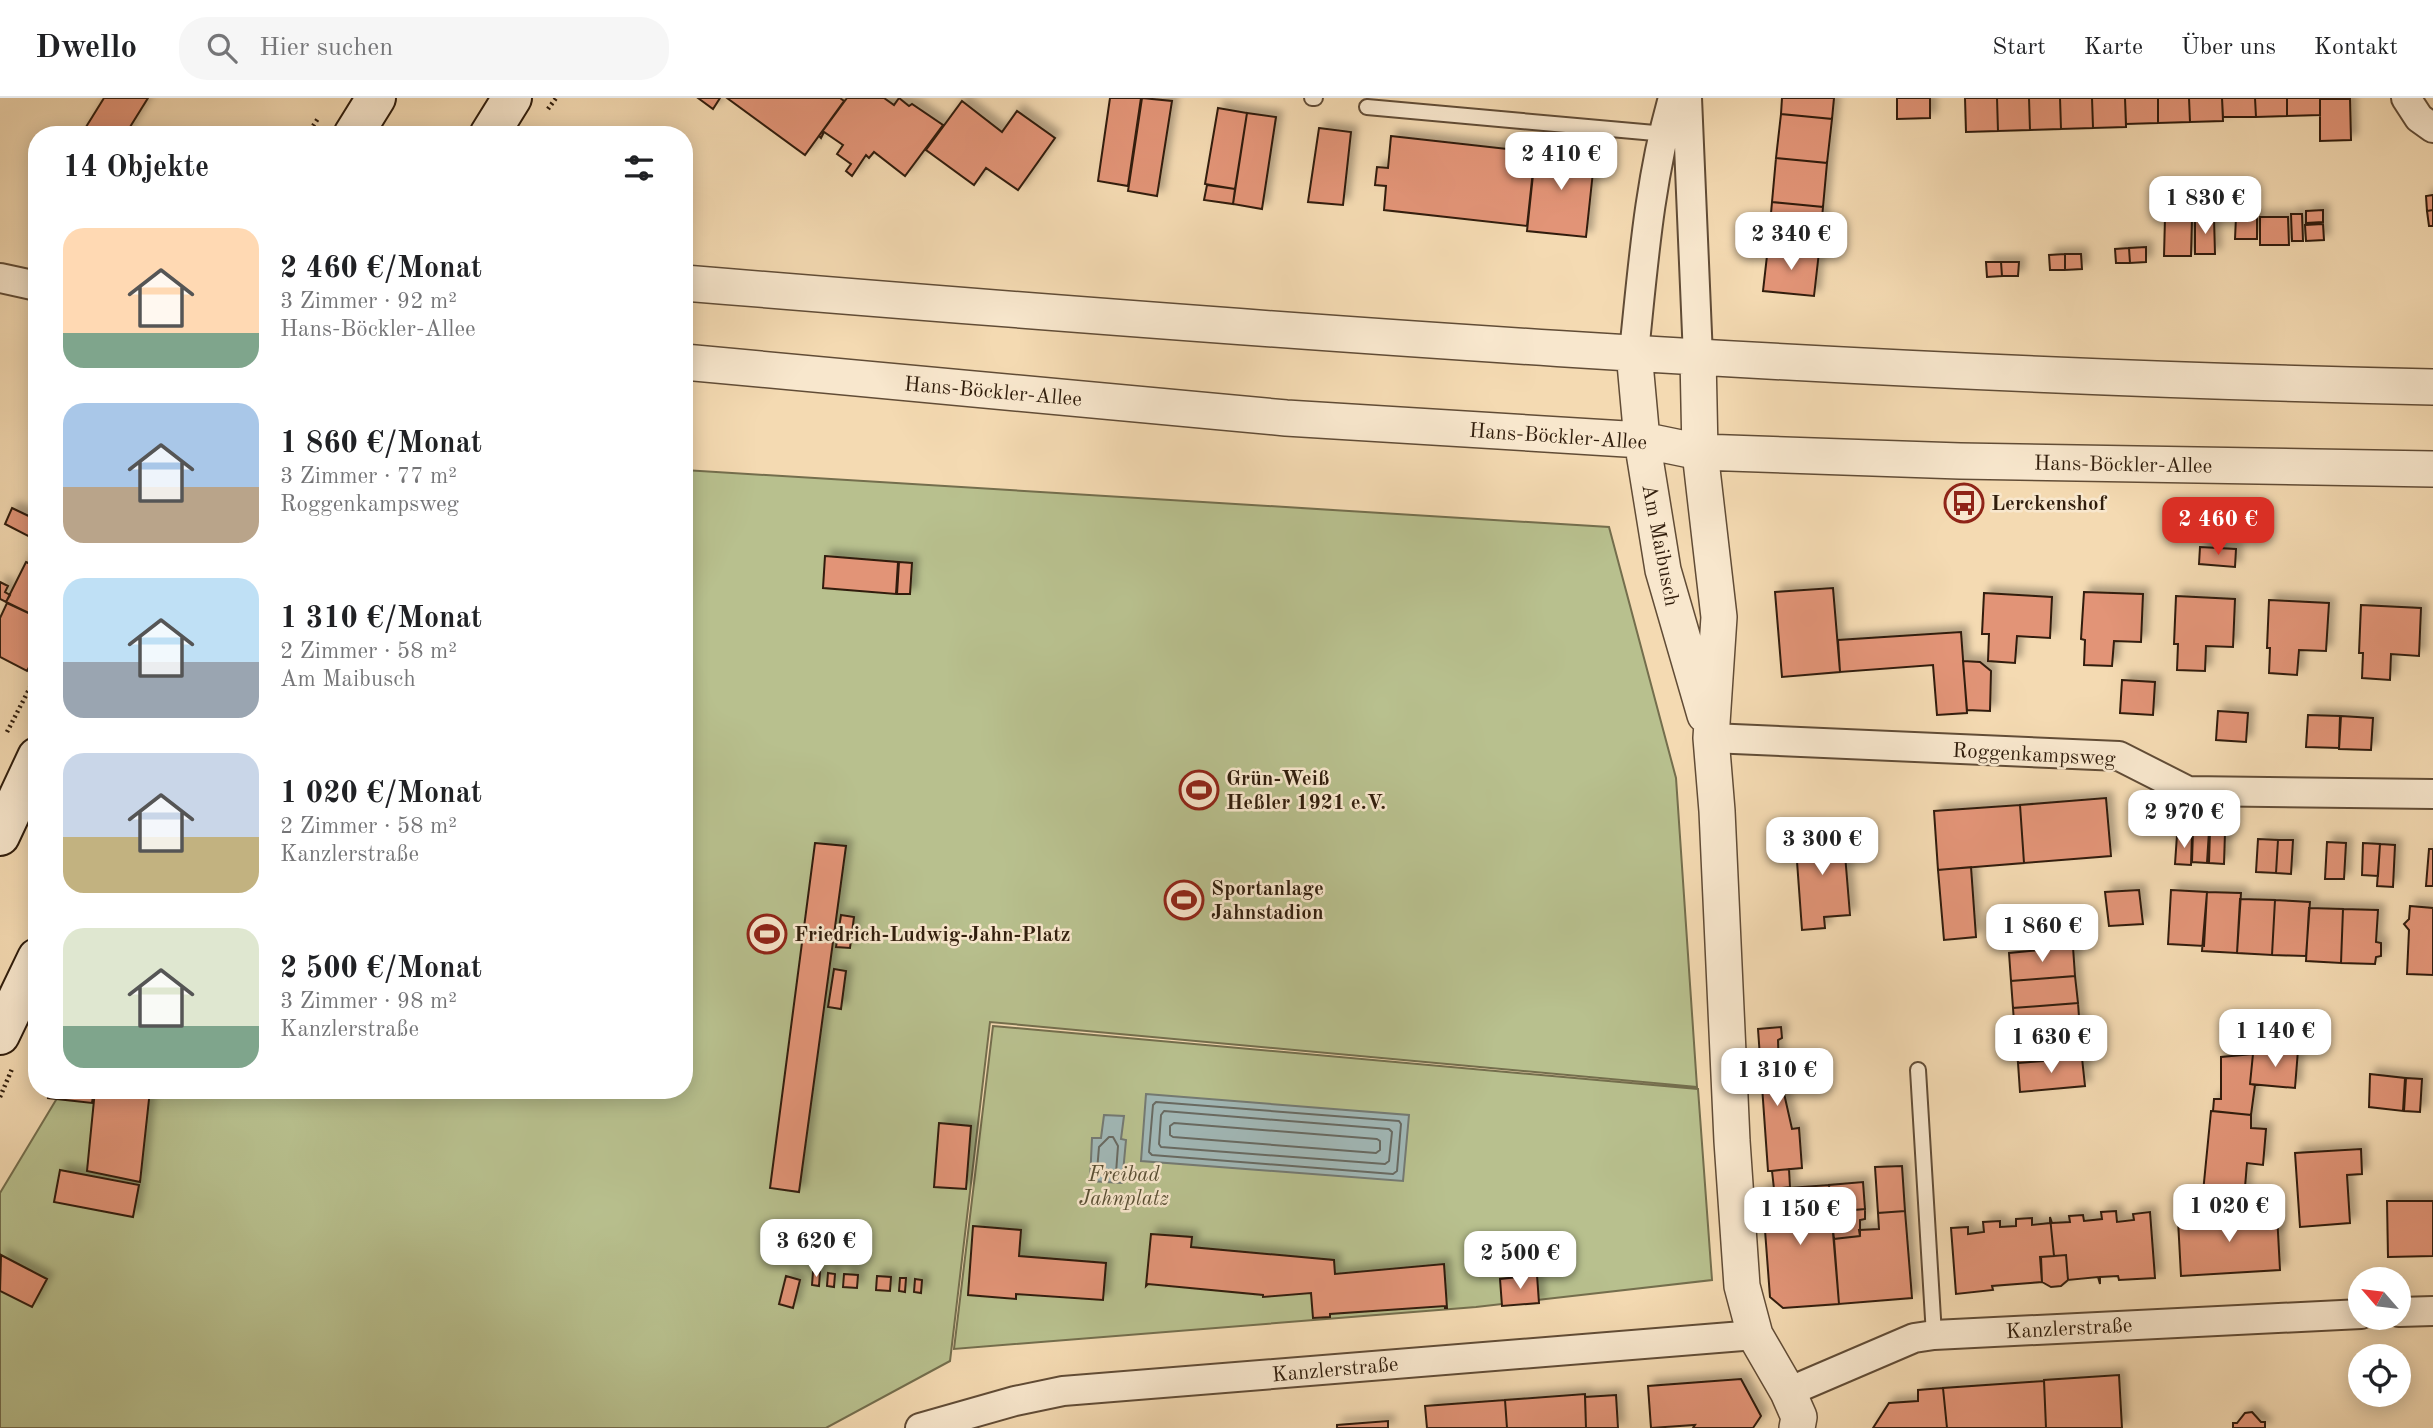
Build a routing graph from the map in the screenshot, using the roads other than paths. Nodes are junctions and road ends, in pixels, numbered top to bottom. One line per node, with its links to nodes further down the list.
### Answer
1 (376, 98): 7 (main road)
2 (512, 98): 8 (main road)
3 (1672, 98): 10 (street, Am Maibusch)
4 (1687, 98): 10 (street, Am Maibusch)
5 (2406, 98): 9 (street)
6 (1367, 107): 10 (lane)
7 (359, 126)
8 (495, 126)
9 (2433, 128)
10 (1675, 135): 14 (street, Am Maibusch); 15 (street, Am Maibusch)
11 (0, 278): 12 (street)
12 (28, 284)
13 (693, 284): 14 (street)
14 (1634, 352): 15 (street); 18 (street, Am Maibusch)
15 (1698, 358): 17 (street); 19 (street, Am Maibusch)
16 (693, 363): 18 (street, Hans-Böckler-Allee)
17 (2433, 387)
18 (1642, 440): 19 (street, Hans-Böckler-Allee); 21 (street, Am Maibusch)
19 (1700, 452): 20 (street, Hans-Böckler-Allee); 21 (street, Am Maibusch)
20 (2433, 469)
21 (1712, 738): 23 (street, Roggenkampsweg); 31 (street, Am Maibusch)
22 (28, 776): 24 (main road)
23 (2433, 793)
24 (0, 836)
25 (28, 977): 26 (main road)
26 (0, 1035)
27 (1918, 1070): 32 (lane)
28 (2433, 1311): 29 (street)
29 (2412, 1312)
30 (2348, 1315): 32 (street, Kanzlerstraße)
31 (1755, 1335): 33 (street, Am Maibusch); 34 (street, Kanzlerstraße)
32 (1934, 1335): 33 (street, Kanzlerstraße)
33 (1788, 1392): 35 (street, Am Maibusch)
34 (920, 1428)
35 (1797, 1428)

